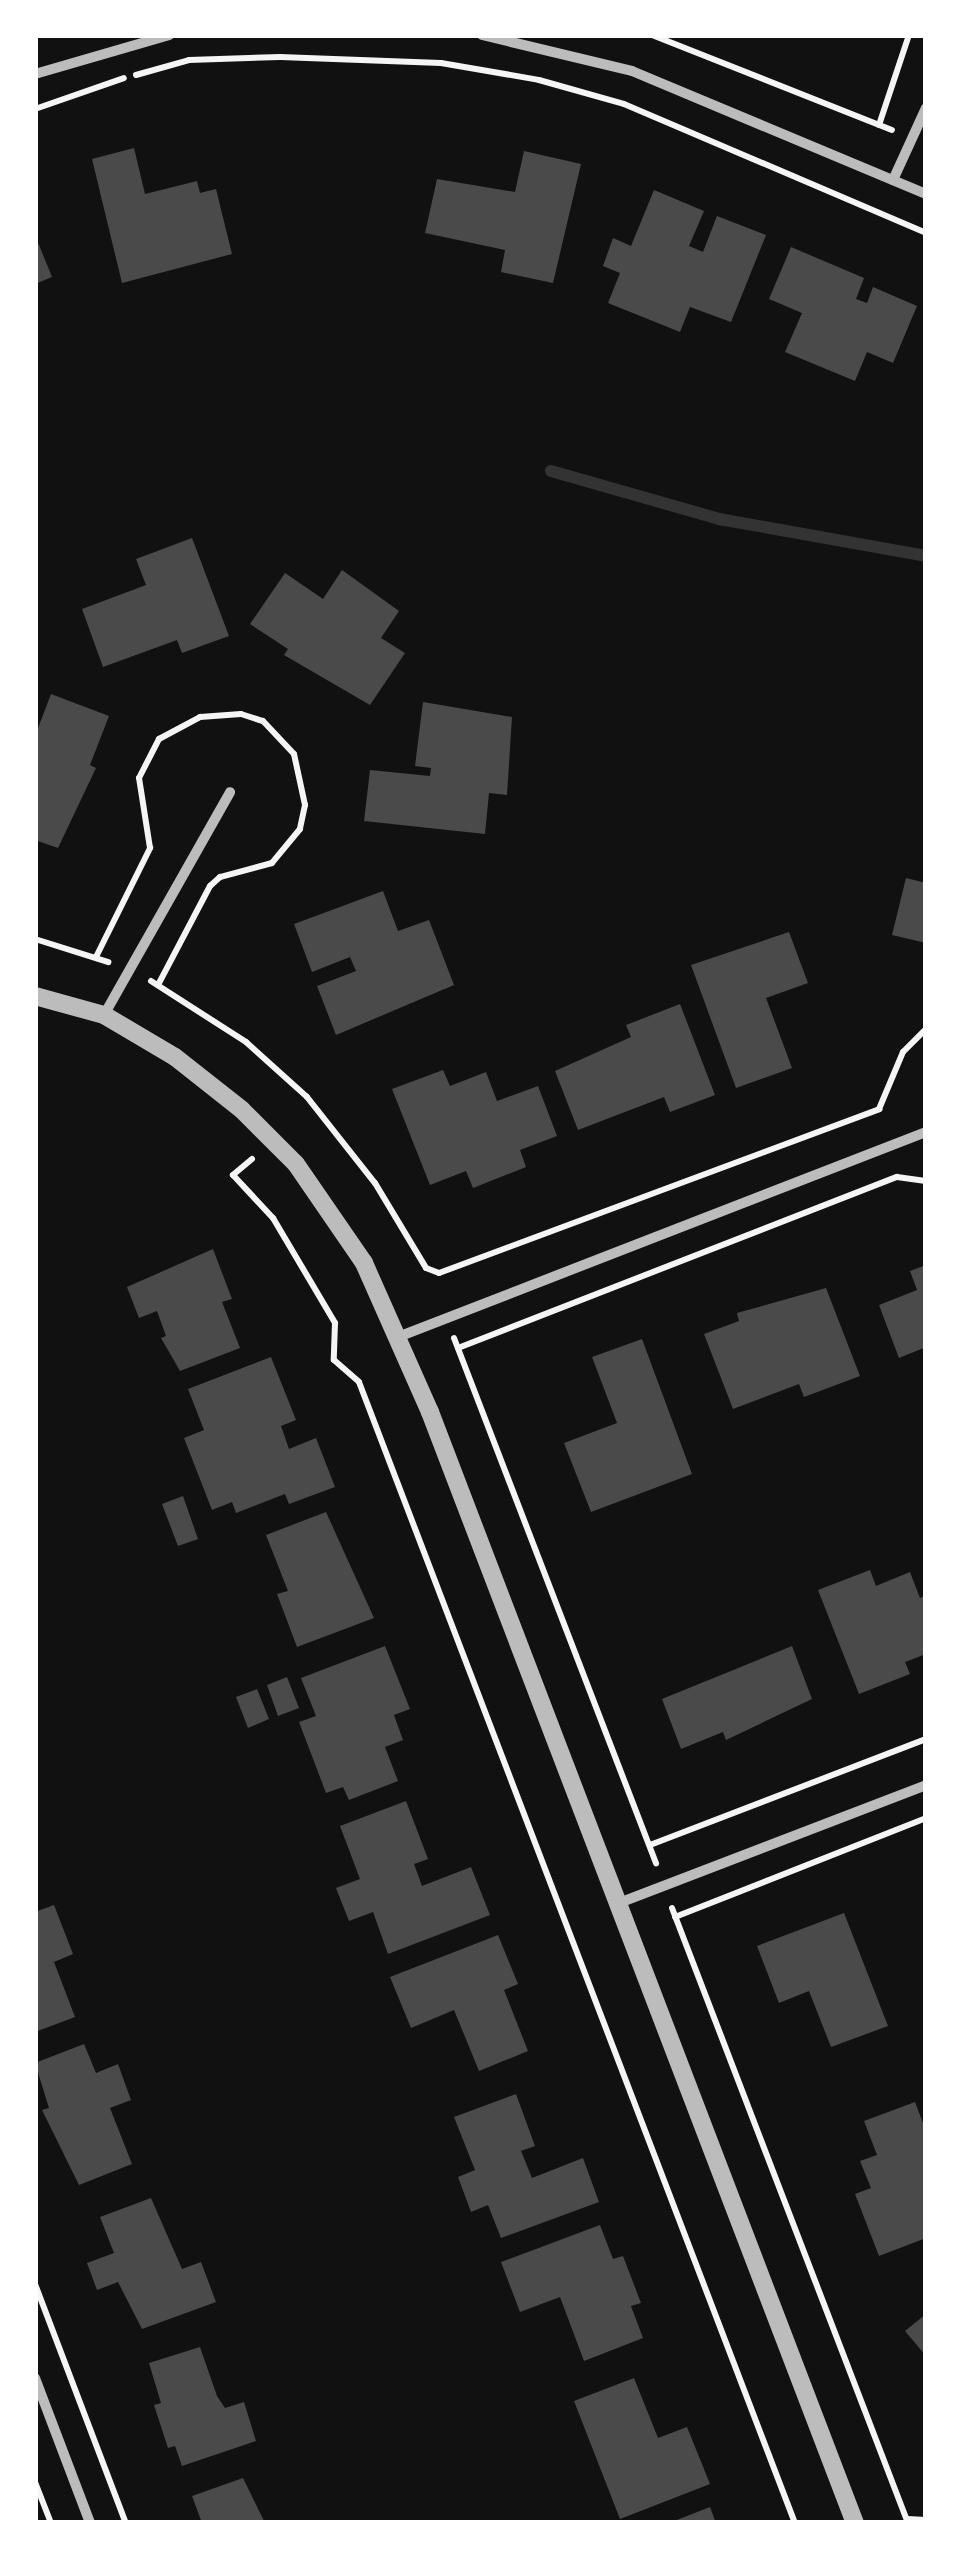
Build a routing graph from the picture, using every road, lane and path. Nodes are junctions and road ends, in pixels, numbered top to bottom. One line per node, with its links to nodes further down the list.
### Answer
1 (169, 35): 5 (street)
2 (482, 35): 10 (street)
3 (652, 35): 8 (path)
4 (910, 35): 8 (path)
5 (35, 74)
6 (35, 108): 12 (path)
7 (926, 108): 9 (street)
8 (879, 125): 9 (path)
9 (914, 140): 10 (street)
10 (894, 180): 11 (street)
11 (926, 194)
12 (926, 233)
13 (230, 792): 15 (street)
14 (35, 939): 15 (path)
15 (130, 969): 17 (street); 18 (path)
16 (35, 996): 17 (street)
17 (104, 1015): 20 (street)
18 (926, 1028)
19 (926, 1132): 22 (street)
20 (274, 1141): 23 (street); 40 (path)
21 (926, 1181): 24 (path)
22 (446, 1319): 23 (street); 24 (path)
23 (398, 1337): 30 (street)
24 (458, 1348): 28 (path)
25 (926, 1739): 28 (path)
26 (926, 1786): 29 (street)
27 (926, 1818): 31 (path)
28 (650, 1845): 29 (path)
29 (664, 1886): 30 (street); 31 (path)
30 (619, 1904): 41 (street)
31 (675, 1917): 36 (path)
32 (35, 2284): 39 (path)
33 (35, 2378): 38 (street)
34 (35, 2482): 37 (path)
35 (926, 2520): 36 (path)
36 (908, 2521)
37 (51, 2523)
38 (90, 2523)
39 (126, 2523)
40 (796, 2523)
41 (855, 2523)

